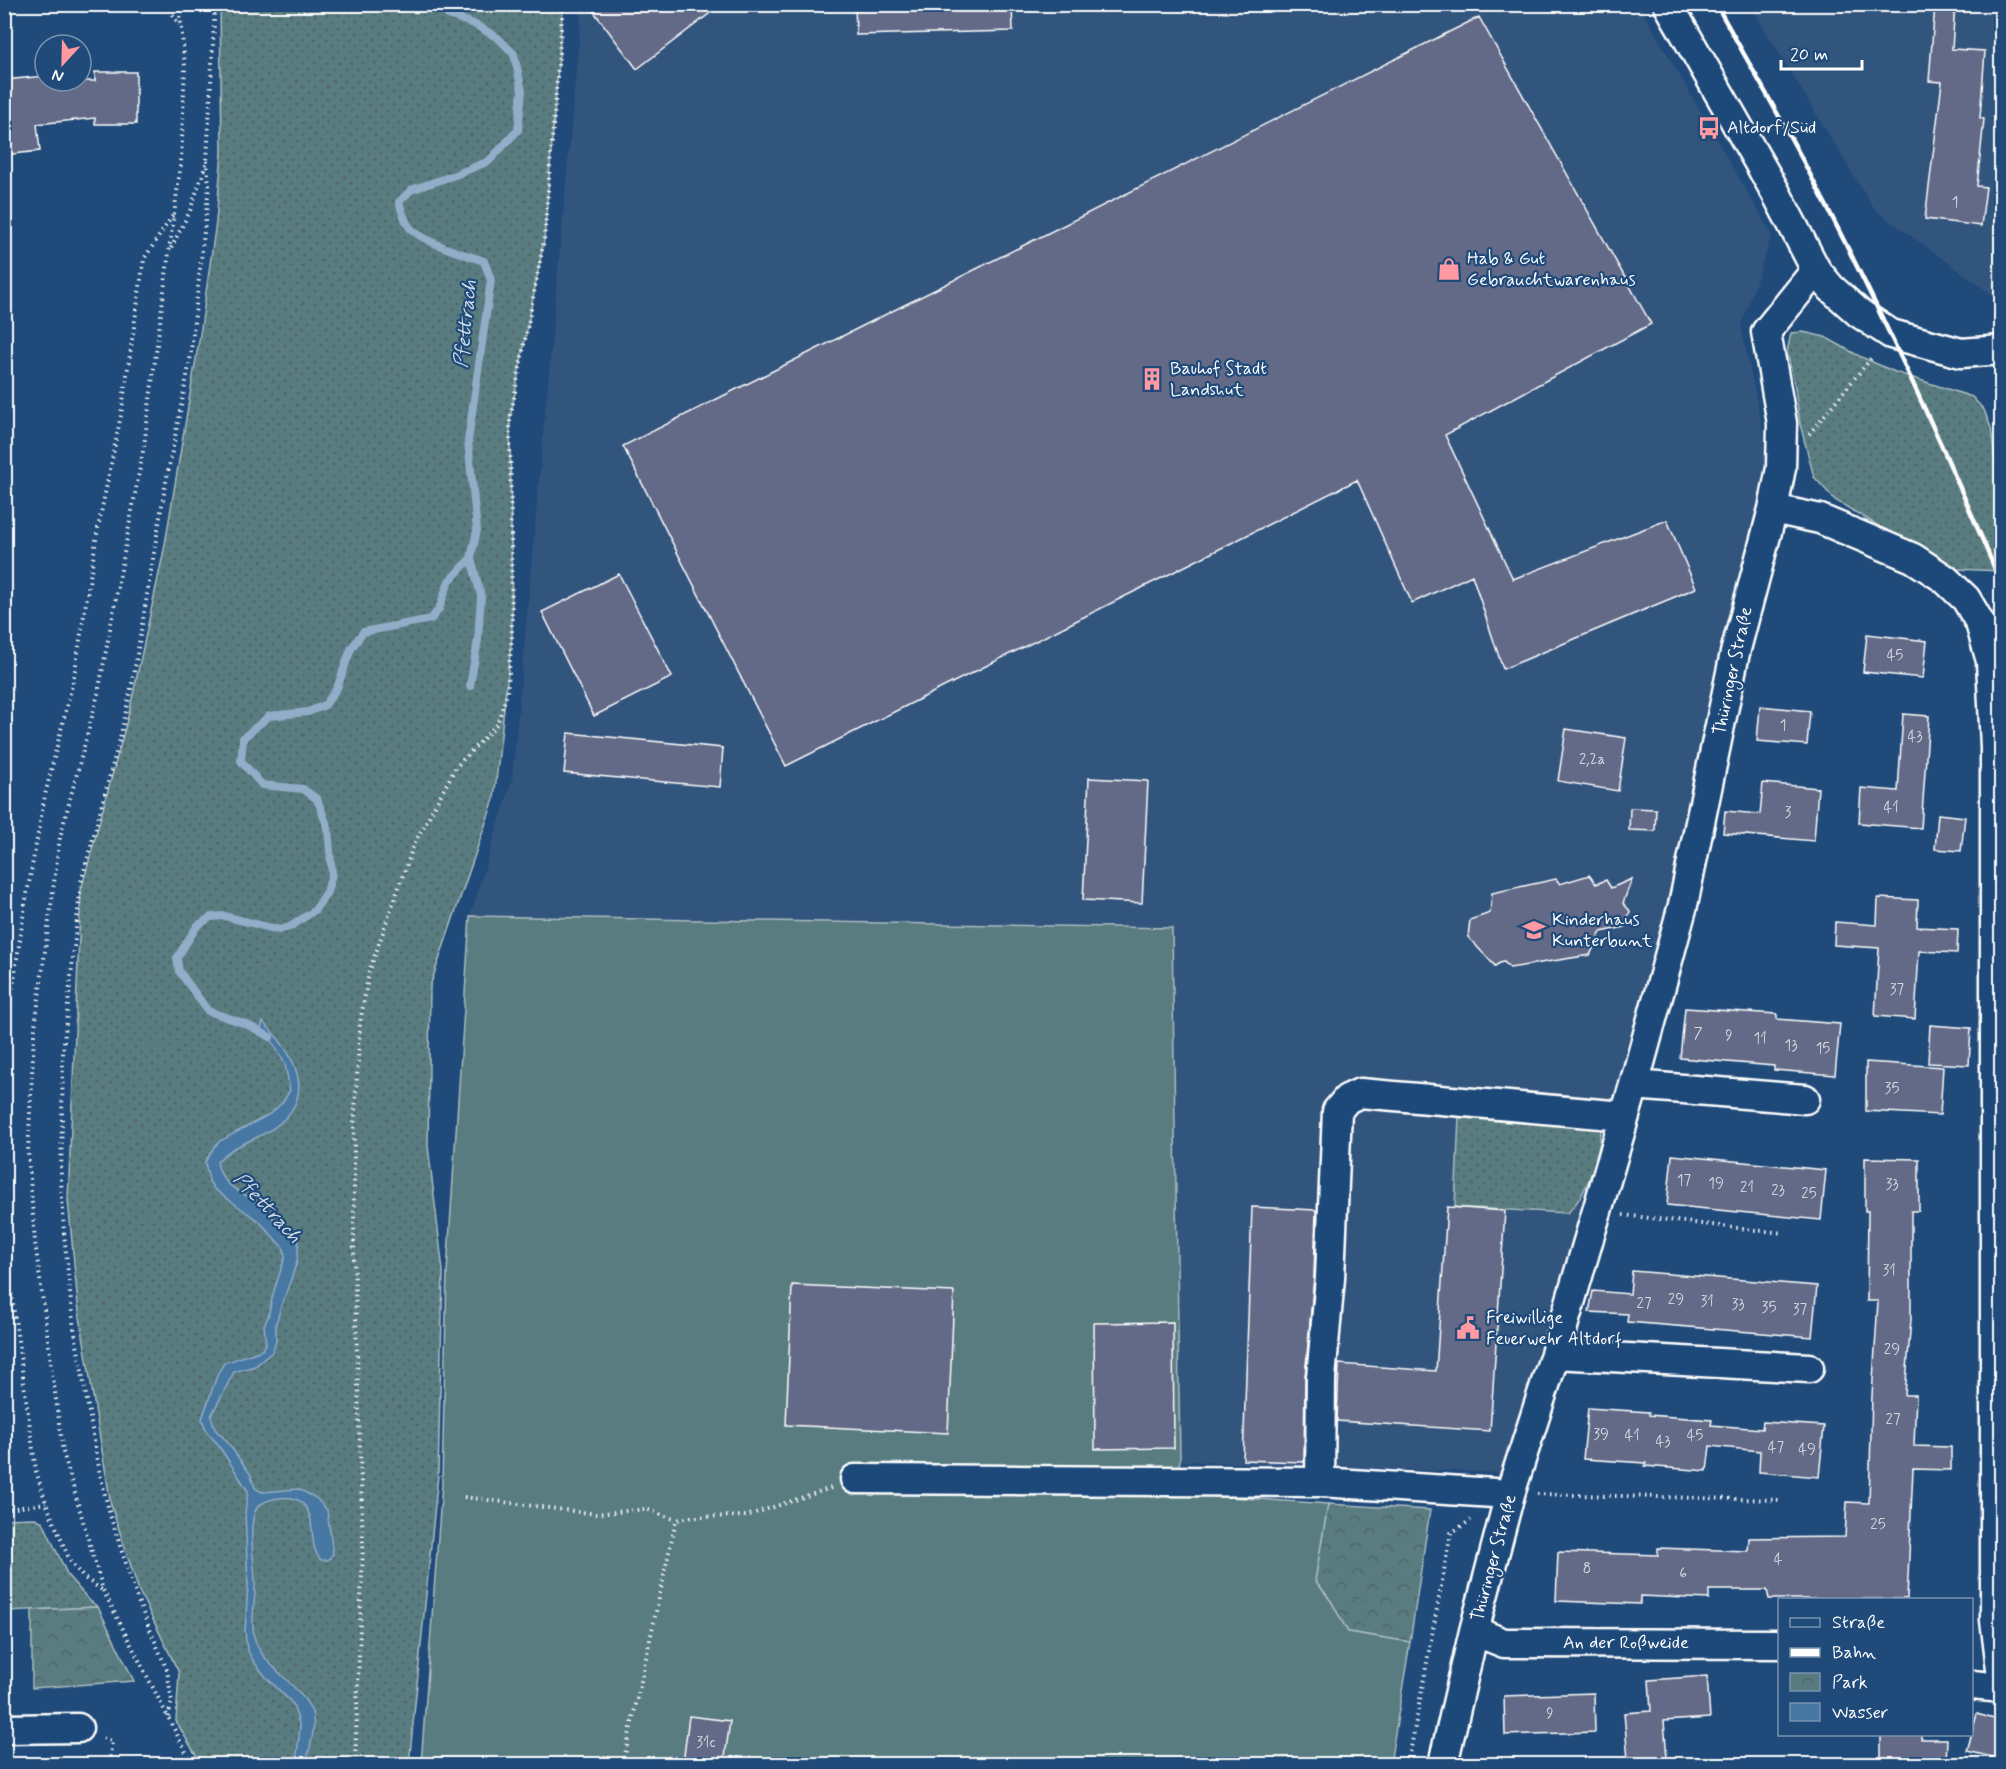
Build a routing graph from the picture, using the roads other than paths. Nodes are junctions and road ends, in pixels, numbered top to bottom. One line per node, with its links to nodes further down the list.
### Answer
1 (1668, 4): 2 (street)
2 (1816, 270): 3 (street); 4 (street, Thüringer Straße)
3 (2001, 350)
4 (1773, 509): 5 (street, Thüringer Straße); 15 (street)
5 (1634, 1085): 6 (street); 7 (street, Thüringer Straße)
6 (1805, 1099)
7 (1624, 1116): 8 (street, Thüringer Straße); 11 (street)
8 (1555, 1354): 9 (street); 12 (street, Thüringer Straße)
9 (1809, 1368)
10 (855, 1479): 11 (street)
11 (1320, 1482): 12 (street)
12 (1510, 1494): 13 (street, Thüringer Straße)
13 (1474, 1632): 14 (street, An der Roßweide); 20 (street, Thüringer Straße)
14 (1778, 1644)
15 (2001, 1677)
16 (1973, 1685): 17 (street)
17 (2001, 1688)
18 (78, 1728): 19 (street)
19 (4, 1729)
20 (1443, 1764)

